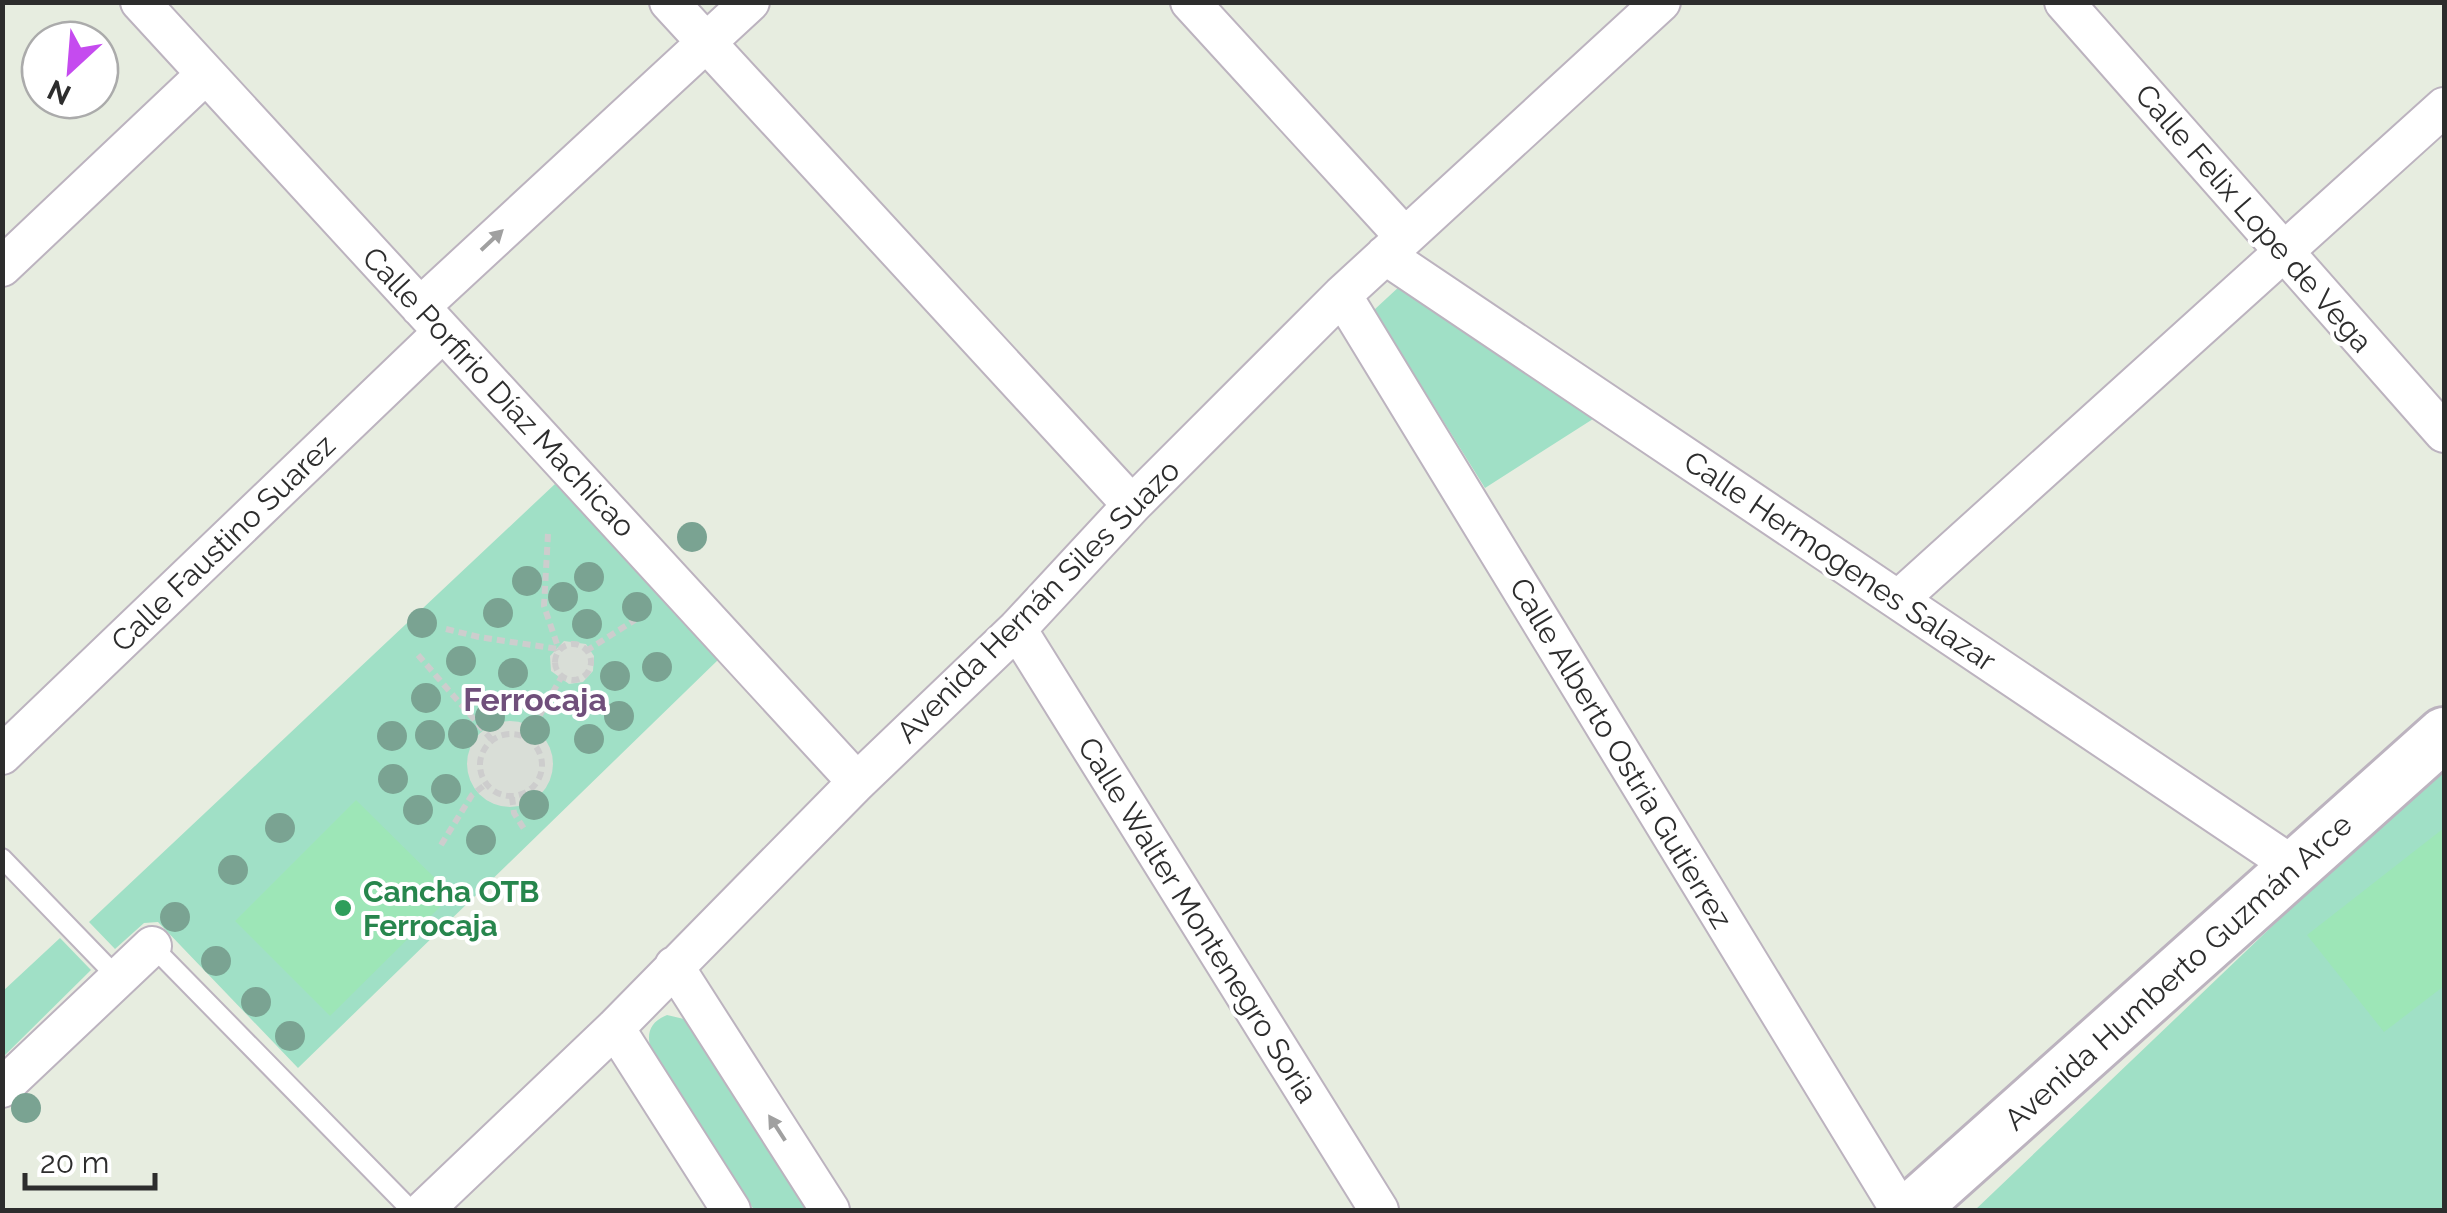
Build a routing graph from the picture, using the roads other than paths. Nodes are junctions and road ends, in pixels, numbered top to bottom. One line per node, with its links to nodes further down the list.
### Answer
1 (140, 2): 8 (street, Calle Porfirio Díaz Machicao)
2 (668, 2): 7 (street)
3 (750, 2): 7 (street, Calle Faustino Suarez)
4 (1190, 2): 10 (street, Calle Hermogenes Salazar)
5 (1661, 2): 10 (street, Avenida Hernán Siles Suazo)
6 (2064, 2): 11 (street, Calle Felix Lope de Vega)
7 (706, 44): 14 (street, Calle Faustino Suarez, one-way to 7); 16 (street)
8 (206, 74): 12 (street); 14 (street, Calle Porfirio Díaz Machicao)
9 (2444, 106): 11 (street)
10 (1394, 246): 13 (street, Avenida Hernán Siles Suazo); 17 (street, Calle Hermogenes Salazar)
11 (2284, 251): 15 (street, Calle Felix Lope de Vega); 17 (street)
12 (2, 267)
13 (1342, 295): 16 (street, Avenida Hernán Siles Suazo); 34 (street, Calle Alberto Ostria Gutierrez)
14 (432, 319): 20 (street, Calle Faustino Suarez); 21 (street, Calle Porfirio Díaz Machicao)
15 (2444, 433)
16 (1132, 505): 18 (street, Avenida Hernán Siles Suazo)
17 (1898, 600): 23 (street, Calle Hermogenes Salazar)
18 (1017, 629): 21 (street, Avenida Hernán Siles Suazo); 33 (street, Calle Walter Montenegro Soria)
19 (2444, 734): 23 (main road, Avenida Humberto Guzmán Arce)
20 (2, 755)
21 (857, 782): 25 (street, Avenida Hernán Siles Suazo)
22 (2, 858): 26 (lane)
23 (2295, 868): 35 (main road, Avenida Humberto Guzmán Arce)
24 (152, 946): 26 (street); 29 (lane)
25 (674, 966): 27 (street, Avenida Hernán Siles Suazo); 32 (street, one-way to 25)
26 (118, 978): 28 (street)
27 (615, 1028): 30 (street, Avenida Hernán Siles Suazo); 31 (street)
28 (2, 1088)
29 (411, 1210)
30 (424, 1210)
31 (730, 1210)
32 (830, 1210)
33 (1378, 1210)
34 (1900, 1210)
35 (1911, 1210)

